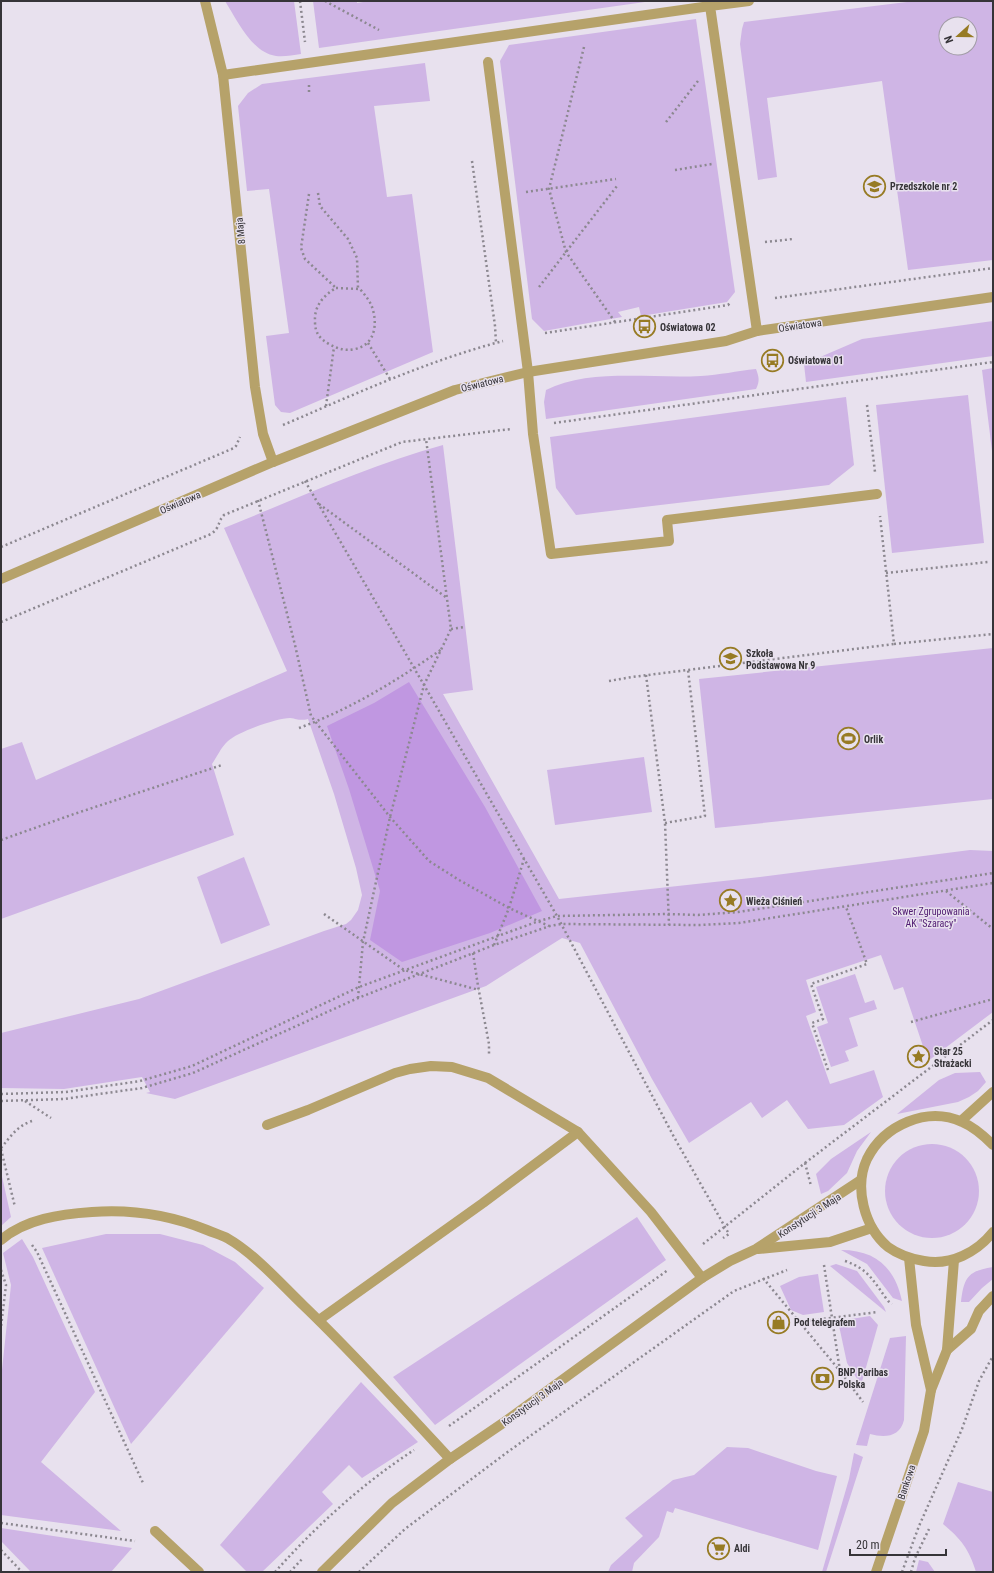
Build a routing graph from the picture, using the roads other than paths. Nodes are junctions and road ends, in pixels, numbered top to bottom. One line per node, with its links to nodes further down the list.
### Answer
1 (205, 1): 5 (street, 8 Maja)
2 (749, 1): 3 (street)
3 (710, 4): 5 (street); 7 (street)
4 (488, 62): 8 (street)
5 (223, 75): 9 (street, 8 Maja)
6 (993, 297): 7 (street, Oświatowa)
7 (757, 331): 8 (street, Oświatowa)
8 (528, 372): 9 (street, Oświatowa); 10 (street)
9 (273, 462): 11 (street, Oświatowa)
10 (877, 494)
11 (1, 579)
12 (993, 1092): 13 (street)
13 (961, 1121): 16 (street); 17 (street)
14 (267, 1125): 15 (street)
15 (578, 1132): 25 (street); 27 (street)
16 (993, 1146)
17 (861, 1180): 18 (street); 22 (street, Konstytucji 3 Maja)
18 (872, 1228): 22 (street, Konstytucji 3 Maja); 23 (street)
19 (993, 1232): 21 (street)
20 (1, 1240): 27 (street)
21 (989, 1245): 24 (street)
22 (756, 1249): 25 (street, Konstytucji 3 Maja)
23 (909, 1258): 24 (street); 29 (street, Bankowa)
24 (954, 1260): 28 (street, Bankowa)
25 (702, 1278): 30 (street, Konstytucji 3 Maja)
26 (993, 1296): 28 (street)
27 (319, 1320): 30 (street)
28 (948, 1350): 29 (street, Bankowa)
29 (931, 1390): 34 (street, Bankowa)
30 (450, 1459): 33 (street, Konstytucji 3 Maja)
31 (155, 1531): 32 (street)
32 (199, 1572)
33 (322, 1572)
34 (876, 1572)

